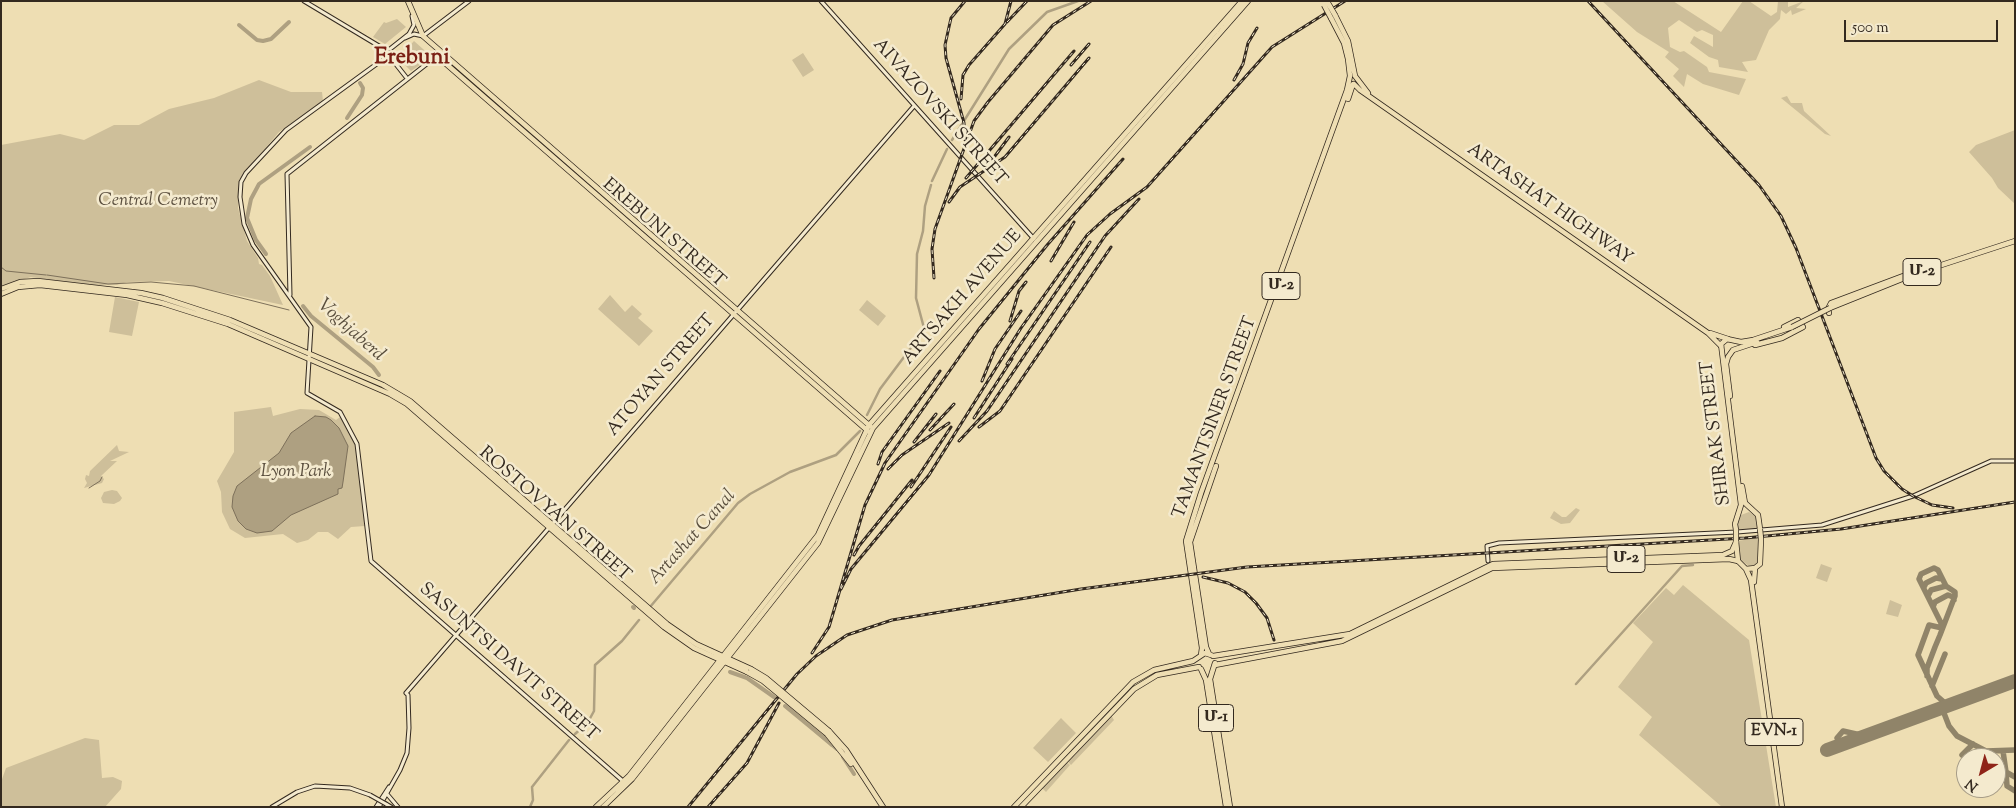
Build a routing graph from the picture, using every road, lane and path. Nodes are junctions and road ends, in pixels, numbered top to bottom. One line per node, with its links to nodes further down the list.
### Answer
1 (304, 1): 11 (main road)
2 (408, 1): 8 (main road)
3 (469, 1): 9 (main road)
4 (821, 1): 20 (main road, AIVAZOVSKI STREET)
5 (1242, 1): 21 (main road, ARTSAKH AVENUE)
6 (1248, 1): 21 (main road, ARTSAKH AVENUE)
7 (1325, 3): 18 (main road, bridge)
8 (413, 16): 9 (main road); 10 (main road)
9 (425, 37): 10 (main road); 13 (main road, EREBUNI STREET)
10 (405, 38): 12 (main road)
11 (384, 49): 12 (main road); 14 (main road)
12 (390, 49): 14 (main road)
13 (441, 52): 15 (main road); 29 (main road, EREBUNI STREET)
14 (390, 56): 17 (main road); 23 (main road)
15 (437, 56): 16 (main road); 29 (main road, EREBUNI STREET)
16 (412, 76): 17 (main road); 19 (main road)
17 (406, 77): 19 (main road)
18 (1353, 80): 31 (main road, ARTASHAT HIGHWAY / Մ-2); 51 (main road, TAMANTSINER STREET / Մ-2); 53 (main road, TAMANTSINER STREET / Մ-2)
19 (404, 82): 24 (main road)
20 (914, 106): 21 (main road, AIVAZOVSKI STREET); 29 (main road, ATOYAN STREET)
21 (1035, 240): 38 (main road, ARTSAKH AVENUE)
22 (2015, 242): 28 (main road, ARTASHAT HIGHWAY / Մ-2); 28 (main road, ARTASHAT HIGHWAY / Մ-2)
23 (281, 283): 24 (main road); 27 (main road)
24 (288, 283): 27 (main road)
25 (1, 289): 37 (main road)
26 (1, 294): 37 (main road)
27 (290, 296): 37 (main road)
28 (1830, 310): 30 (main road, ARTASHAT HIGHWAY / Մ-2, bridge)
29 (735, 312): 38 (main road, EREBUNI STREET); 42 (main road, ATOYAN STREET)
30 (1793, 328): 33 (main road, ARTASHAT HIGHWAY / Մ-2); 35 (main road, ARTASHAT HIGHWAY / Մ-2)
31 (1708, 333): 32 (main road, ARTASHAT HIGHWAY / Մ-2); 34 (main road, ARTASHAT HIGHWAY / Մ-2)
32 (1729, 340): 33 (main road, ARTASHAT HIGHWAY / Մ-2); 34 (main road); 36 (main road)
33 (1745, 341): 35 (main road)
34 (1721, 347): 36 (main road, ARTASHAT HIGHWAY / Մ-2); 41 (main road, SHIRAK STREET)
35 (1740, 347): 36 (main road, ARTASHAT HIGHWAY / Մ-2)
36 (1732, 351): 40 (main road, SHIRAK STREET)
37 (309, 356): 42 (main road, ROSTOVYAN STREET); 48 (main road, SASUNTSI DAVIT STREET)
38 (870, 429): 54 (main road, ARTSAKH AVENUE)
39 (2015, 460): 45 (main road)
40 (1752, 511): 41 (main road, SHIRAK STREET); 46 (main road, SHIRAK STREET, bridge)
41 (1740, 513): 43 (main road, SHIRAK STREET, bridge)
42 (550, 527): 48 (main road, ATOYAN STREET); 54 (main road, ROSTOVYAN STREET)
43 (1736, 541): 44 (main road, SHIRAK STREET); 45 (main road, Մ-2)
44 (1738, 561): 45 (main road, Մ-2); 47 (main road, SHIRAK STREET)
45 (1487, 565): 49 (main road, Մ-2)
46 (1755, 568): 47 (main road); 72 (main road, SHIRAK STREET / EVN-1)
47 (1746, 569): 72 (main road, SHIRAK STREET / EVN-1)
48 (456, 636): 58 (main road, ATOYAN STREET); 60 (main road, SASUNTSI DAVIT STREET)
49 (1316, 643): 50 (main road, Մ-2); 52 (main road, Մ-2)
50 (1260, 650): 51 (main road, Մ-2); 52 (main road)
51 (1211, 655): 53 (main road); 55 (main road, TAMANTSINER STREET)
52 (1261, 655): 55 (main road, Մ-2)
53 (1200, 656): 56 (main road, TAMANTSINER STREET); 57 (main road)
54 (724, 659): 60 (main road); 68 (main road, ROSTOVYAN STREET, bridge)
55 (1214, 666): 56 (main road); 71 (main road, Մ-1)
56 (1200, 668): 57 (main road); 71 (main road, Մ-1)
57 (1148, 676): 59 (main road)
58 (406, 693): 61 (main road); 63 (main road)
59 (1052, 770): 69 (main road); 70 (main road)
60 (625, 784): 66 (main road); 67 (main road)
61 (388, 792): 63 (main road); 65 (main road)
62 (272, 807): 64 (main road, bridge)
63 (377, 807)
64 (391, 807)
65 (398, 807)
66 (596, 807)
67 (603, 807)
68 (881, 807)
69 (1014, 807)
70 (1021, 807)
71 (1228, 807)
72 (1783, 807)

